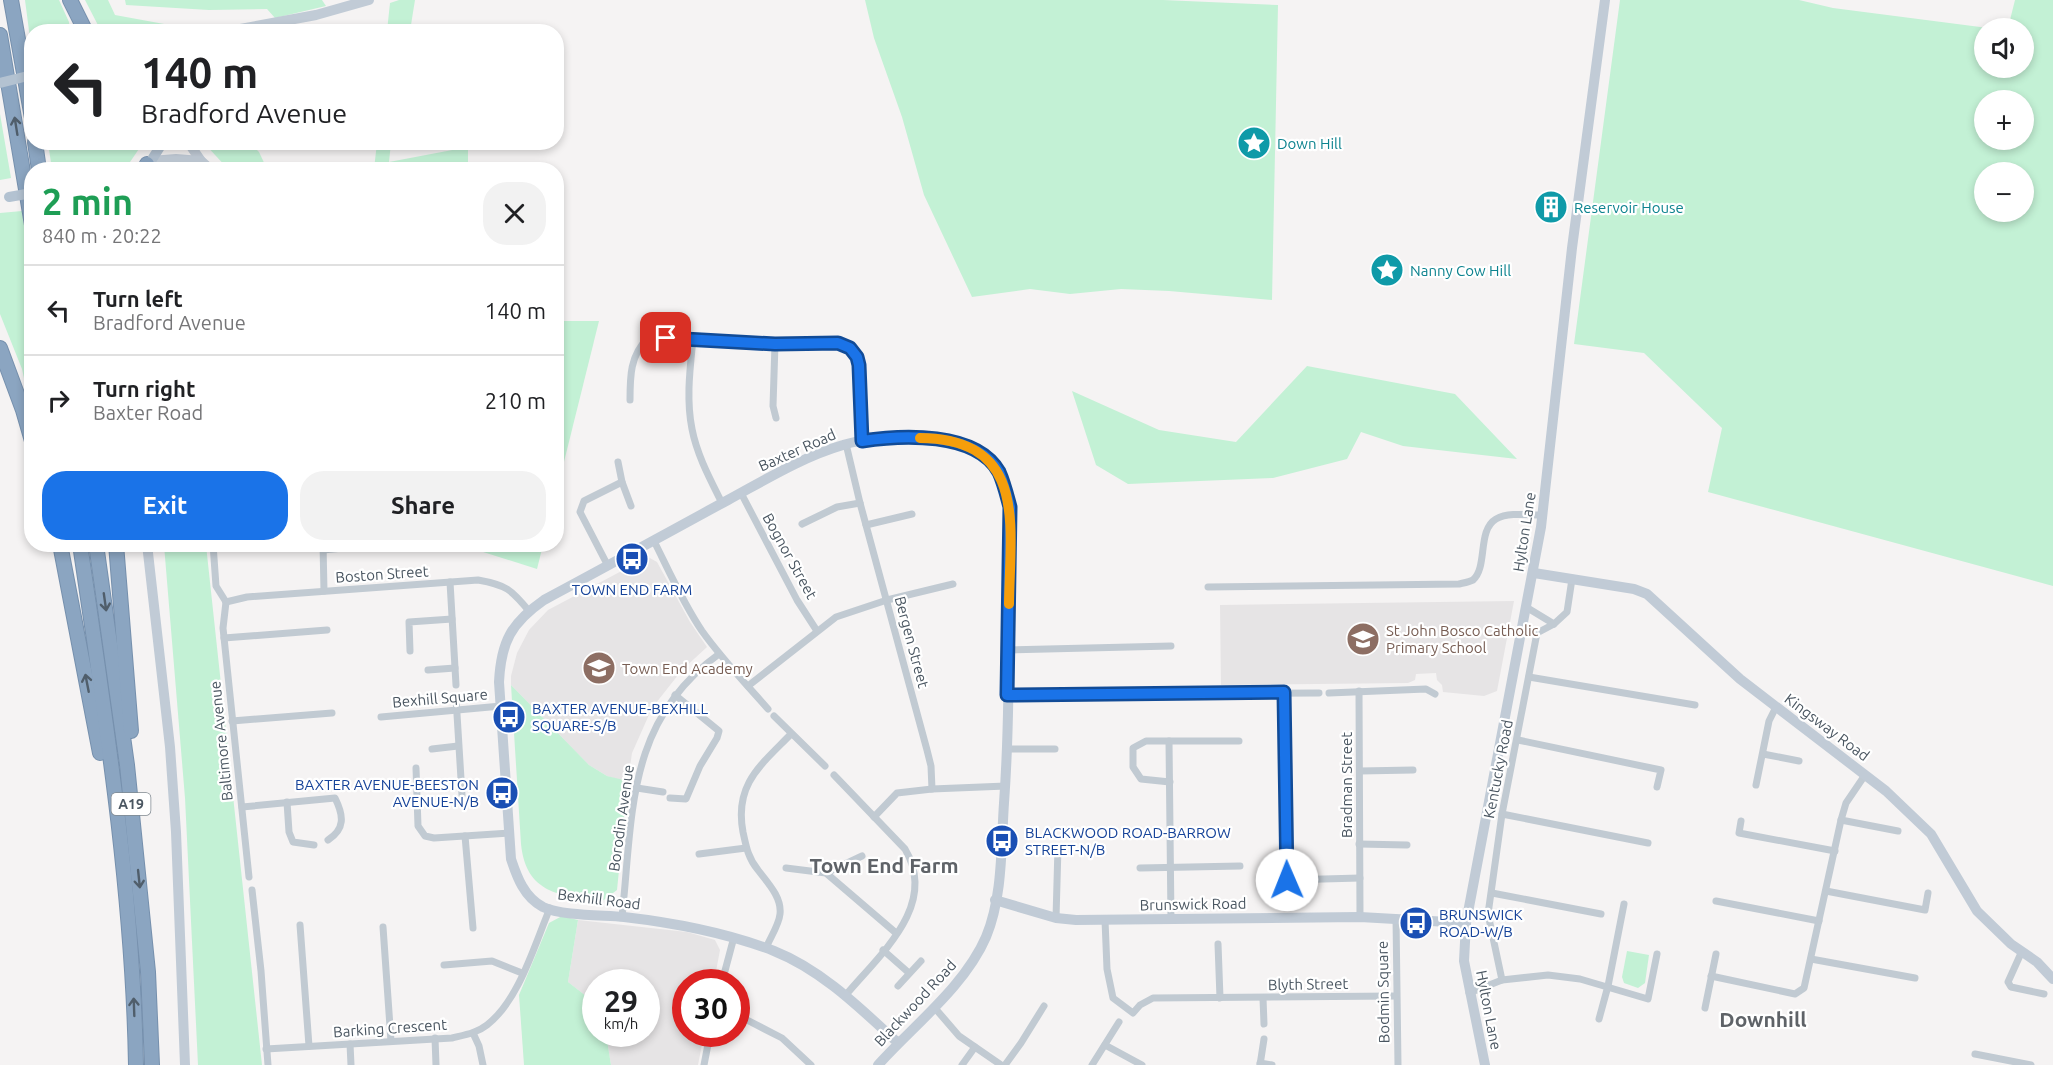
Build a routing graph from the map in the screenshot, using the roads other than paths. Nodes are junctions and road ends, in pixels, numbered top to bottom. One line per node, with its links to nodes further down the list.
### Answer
1 (11, 0): 8 (highway)
2 (70, 0): 5 (highway)
3 (369, 0): 6 (street)
4 (1605, 0): 34 (street, Hylton Lane)
5 (82, 24)
6 (267, 24)
7 (0, 35): 16 (highway, one-way to 7)
8 (24, 73)
9 (24, 77): 10 (main road, bridge)
10 (0, 83)
11 (157, 150): 14 (main road)
12 (193, 150): 13 (street)
13 (201, 161): 15 (street)
14 (147, 162)
15 (162, 162)
16 (24, 178)
17 (24, 194): 18 (main road, bridge)
18 (4, 198)
19 (693, 339): 20 (street); 22 (street); 30 (street)
20 (775, 344): 24 (street); 25 (street)
21 (0, 348): 23 (highway)
22 (630, 400)
23 (24, 413)
24 (776, 418)
25 (862, 441): 26 (street, Baxter Road); 62 (street, Baxter Road)
26 (846, 444): 29 (street, Baxter Road); 31 (street, Bergen Street)
27 (618, 462): 28 (street)
28 (622, 482): 32 (street); 45 (street)
29 (741, 493): 30 (street, Baxter Road); 59 (street, Bognor Street)
30 (722, 503): 37 (street, Baxter Road)
31 (860, 503): 35 (street); 36 (street, Bergen Street)
32 (631, 506)
33 (912, 514): 36 (street)
34 (1543, 515): 46 (street, Hylton Lane); 50 (street)
35 (801, 524)
36 (866, 525): 52 (street, Bergen Street)
37 (654, 541): 45 (street, Baxter Road); 64 (street)
38 (62, 552): 148 (highway, one-way to 38)
39 (81, 552): 148 (highway, A19)
40 (97, 552): 122 (highway, A19, one-way to 122)
41 (117, 552): 122 (highway)
42 (148, 552): 210 (street)
43 (214, 552): 53 (street)
44 (323, 552): 51 (street)
45 (608, 566): 55 (street, Baxter Road)
46 (1534, 573): 47 (street, Kingsway Road); 54 (street, Hylton Lane)
47 (1572, 579): 57 (street, Kentucky Road); 80 (street, Kingsway Road)
48 (450, 582): 51 (street, Boston Street); 55 (street, Boston Street); 56 (street)
49 (953, 584): 52 (street)
50 (1208, 587)
51 (324, 591): 53 (street, Boston Street)
52 (887, 600): 59 (street); 108 (street, Bergen Street)
53 (226, 602): 60 (street, Baltimore Avenue)
54 (1526, 607): 57 (street); 158 (street, Hylton Lane)
55 (529, 611): 79 (street, Bexhill Road)
56 (452, 619): 63 (street); 65 (street)
57 (1554, 624): 67 (street, Kentucky Road)
58 (327, 630): 60 (street)
59 (817, 631): 69 (street)
60 (224, 638): 86 (street, Baltimore Avenue)
61 (1171, 646): 62 (street)
62 (1009, 650): 76 (street, Baxter Road)
63 (410, 651)
64 (719, 654): 69 (street); 75 (street, Borodin Avenue)
65 (455, 668): 66 (street); 68 (street)
66 (428, 670)
67 (1529, 677): 78 (street); 88 (street, Kentucky Road)
68 (456, 685)
69 (748, 686): 82 (street)
70 (1359, 691): 73 (street); 74 (street); 100 (street, Bradman Street)
71 (1284, 692): 72 (street); 76 (street); 139 (street)
72 (1319, 693)
73 (1329, 693)
74 (1436, 694)
75 (675, 695): 107 (street, Borodin Avenue); 111 (street)
76 (1007, 695): 93 (street, Baxter Road)
77 (456, 698): 81 (street)
78 (1695, 705)
79 (501, 706): 81 (street, Bexhill Square); 119 (street, Bexhill Road)
80 (1776, 707): 95 (street); 102 (street, Kingsway Road)
81 (457, 710): 85 (street, Bexhill Square); 91 (street)
82 (768, 710)
83 (332, 714): 86 (street)
84 (774, 716): 87 (street)
85 (381, 717)
86 (232, 721): 113 (street, Baltimore Avenue)
87 (791, 734): 97 (street); 128 (street)
88 (1518, 740): 106 (street); 114 (street, Kentucky Road)
89 (1169, 741): 90 (street); 103 (street); 103 (street)
90 (1239, 741)
91 (458, 746): 92 (street); 110 (street)
92 (432, 749)
93 (1008, 749): 94 (street); 105 (street, Baxter Road)
94 (1055, 749)
95 (1763, 754): 96 (street); 104 (street)
96 (1799, 761)
97 (825, 766)
98 (416, 768): 120 (street)
99 (1413, 770): 100 (street)
100 (1360, 771): 124 (street, Bradman Street)
101 (834, 775): 115 (street)
102 (1865, 775): 116 (street); 167 (street, Kingsway Road)
103 (1170, 782): 135 (street)
104 (1756, 785)
105 (1006, 786): 108 (street); 145 (street, Blackwood Road)
106 (1657, 787)
107 (637, 788): 109 (street); 152 (street, Borodin Avenue)
108 (932, 789): 115 (street)
109 (663, 792)
110 (462, 795)
111 (670, 798)
112 (287, 802): 113 (street); 121 (street); 125 (street)
113 (242, 807): 137 (street, Baltimore Avenue)
114 (1502, 814): 123 (street); 142 (street, Kentucky Road)
115 (874, 817): 162 (street)
116 (1841, 820): 118 (street); 129 (street)
117 (1741, 821): 129 (street)
118 (1898, 831)
119 (510, 833): 120 (street); 149 (street, Bexhill Road)
120 (465, 836): 161 (street)
121 (328, 840)
122 (135, 843): 209 (highway, A19, one-way to 209)
123 (1648, 843)
124 (1359, 844): 126 (street); 138 (street, Bradman Street)
125 (314, 845)
126 (1407, 845)
127 (1058, 847): 153 (street)
128 (746, 848): 130 (street); 165 (street)
129 (1835, 851): 141 (street)
130 (699, 854)
131 (862, 856): 136 (street)
132 (1240, 866): 135 (street)
133 (786, 868): 136 (street)
134 (1140, 868): 135 (street)
135 (1171, 868): 156 (street)
136 (826, 873): 162 (street)
137 (249, 877)
138 (1360, 878): 139 (street); 151 (street, Bradman Street)
139 (1287, 880): 144 (street)
140 (252, 890): 205 (street)
141 (1826, 891): 143 (street); 157 (street)
142 (1492, 893): 150 (street); 179 (street, Kentucky Road)
143 (1928, 893)
144 (1287, 898)
145 (995, 900): 153 (street, Brunswick Road); 189 (street, Blackwood Road)
146 (1716, 901): 157 (street)
147 (1624, 904): 181 (street)
148 (127, 906): 208 (highway, A19, one-way to 148)
149 (550, 909): 152 (street, Bexhill Road); 174 (street, Barking Crescent)
150 (1601, 914)
151 (1360, 916): 154 (street, Brunswick Road); 156 (street, Brunswick Road)
152 (622, 917): 163 (street, Bexhill Road)
153 (1056, 918): 155 (street, Brunswick Road)
154 (1396, 918): 158 (street, Brunswick Road); 185 (street, Bodmin Square)
155 (1105, 920): 156 (street, Brunswick Road); 186 (street, Blyth Street)
156 (1171, 920)
157 (1819, 921): 170 (street)
158 (1466, 923): 182 (street, Hylton Lane)
159 (300, 925): 202 (street)
160 (383, 927): 198 (street)
161 (473, 928)
162 (896, 933): 166 (street)
163 (734, 937): 165 (street, Bexhill Road); 173 (street)
164 (1218, 944): 186 (street)
165 (766, 948): 184 (street, Bexhill Road)
166 (883, 950): 175 (street); 184 (street)
167 (2022, 951): 178 (street, Kingsway Road); 183 (street)
168 (1657, 954): 181 (street)
169 (1716, 954): 176 (street)
170 (1811, 958): 176 (street); 177 (street)
171 (921, 961): 175 (street)
172 (444, 965): 174 (street)
173 (725, 969)
174 (522, 973): 195 (street, Barking Crescent)
175 (909, 973): 180 (street)
176 (1711, 976): 190 (street)
177 (1915, 978)
178 (2053, 979)
179 (1502, 980): 181 (street); 182 (street)
180 (898, 986)
181 (1608, 986): 191 (street)
182 (1469, 993): 224 (street, Hylton Lane)
183 (2044, 994)
184 (844, 996): 199 (street, Bexhill Road)
185 (1395, 996): 187 (street, Blyth Street); 223 (street, Bodmin Square)
186 (1220, 998): 187 (street, Blyth Street)
187 (1263, 998): 194 (street)
188 (1044, 1006): 219 (street)
189 (934, 1007): 199 (street, Blackwood Road); 204 (street)
190 (1705, 1008)
191 (1599, 1019)
192 (750, 1021): 216 (street)
193 (1119, 1022): 201 (street)
194 (1264, 1024)
195 (473, 1033): 196 (street, Barking Crescent); 214 (street)
196 (435, 1038): 198 (street, Barking Crescent); 213 (street)
197 (1264, 1039): 207 (street)
198 (391, 1041): 200 (street, Barking Crescent)
199 (898, 1043): 217 (street, Blackwood Road)
200 (350, 1044): 202 (street, Barking Crescent); 212 (street)
201 (1105, 1045): 220 (street); 221 (street)
202 (309, 1046): 205 (street, Barking Crescent)
203 (707, 1047): 215 (street)
204 (975, 1047): 218 (street); 219 (street)
205 (266, 1049): 211 (street)
206 (1976, 1054): 225 (street)
207 (1260, 1064): 222 (street)
208 (136, 1065)
209 (152, 1065)
210 (185, 1065)
211 (268, 1065)
212 (351, 1065)
213 (436, 1065)
214 (483, 1065)
215 (704, 1065)
216 (811, 1065)
217 (878, 1065)
218 (962, 1065)
219 (1003, 1065)
220 (1092, 1065)
221 (1142, 1065)
222 (1272, 1065)
223 (1398, 1065)
224 (1485, 1065)
225 (2031, 1065)

